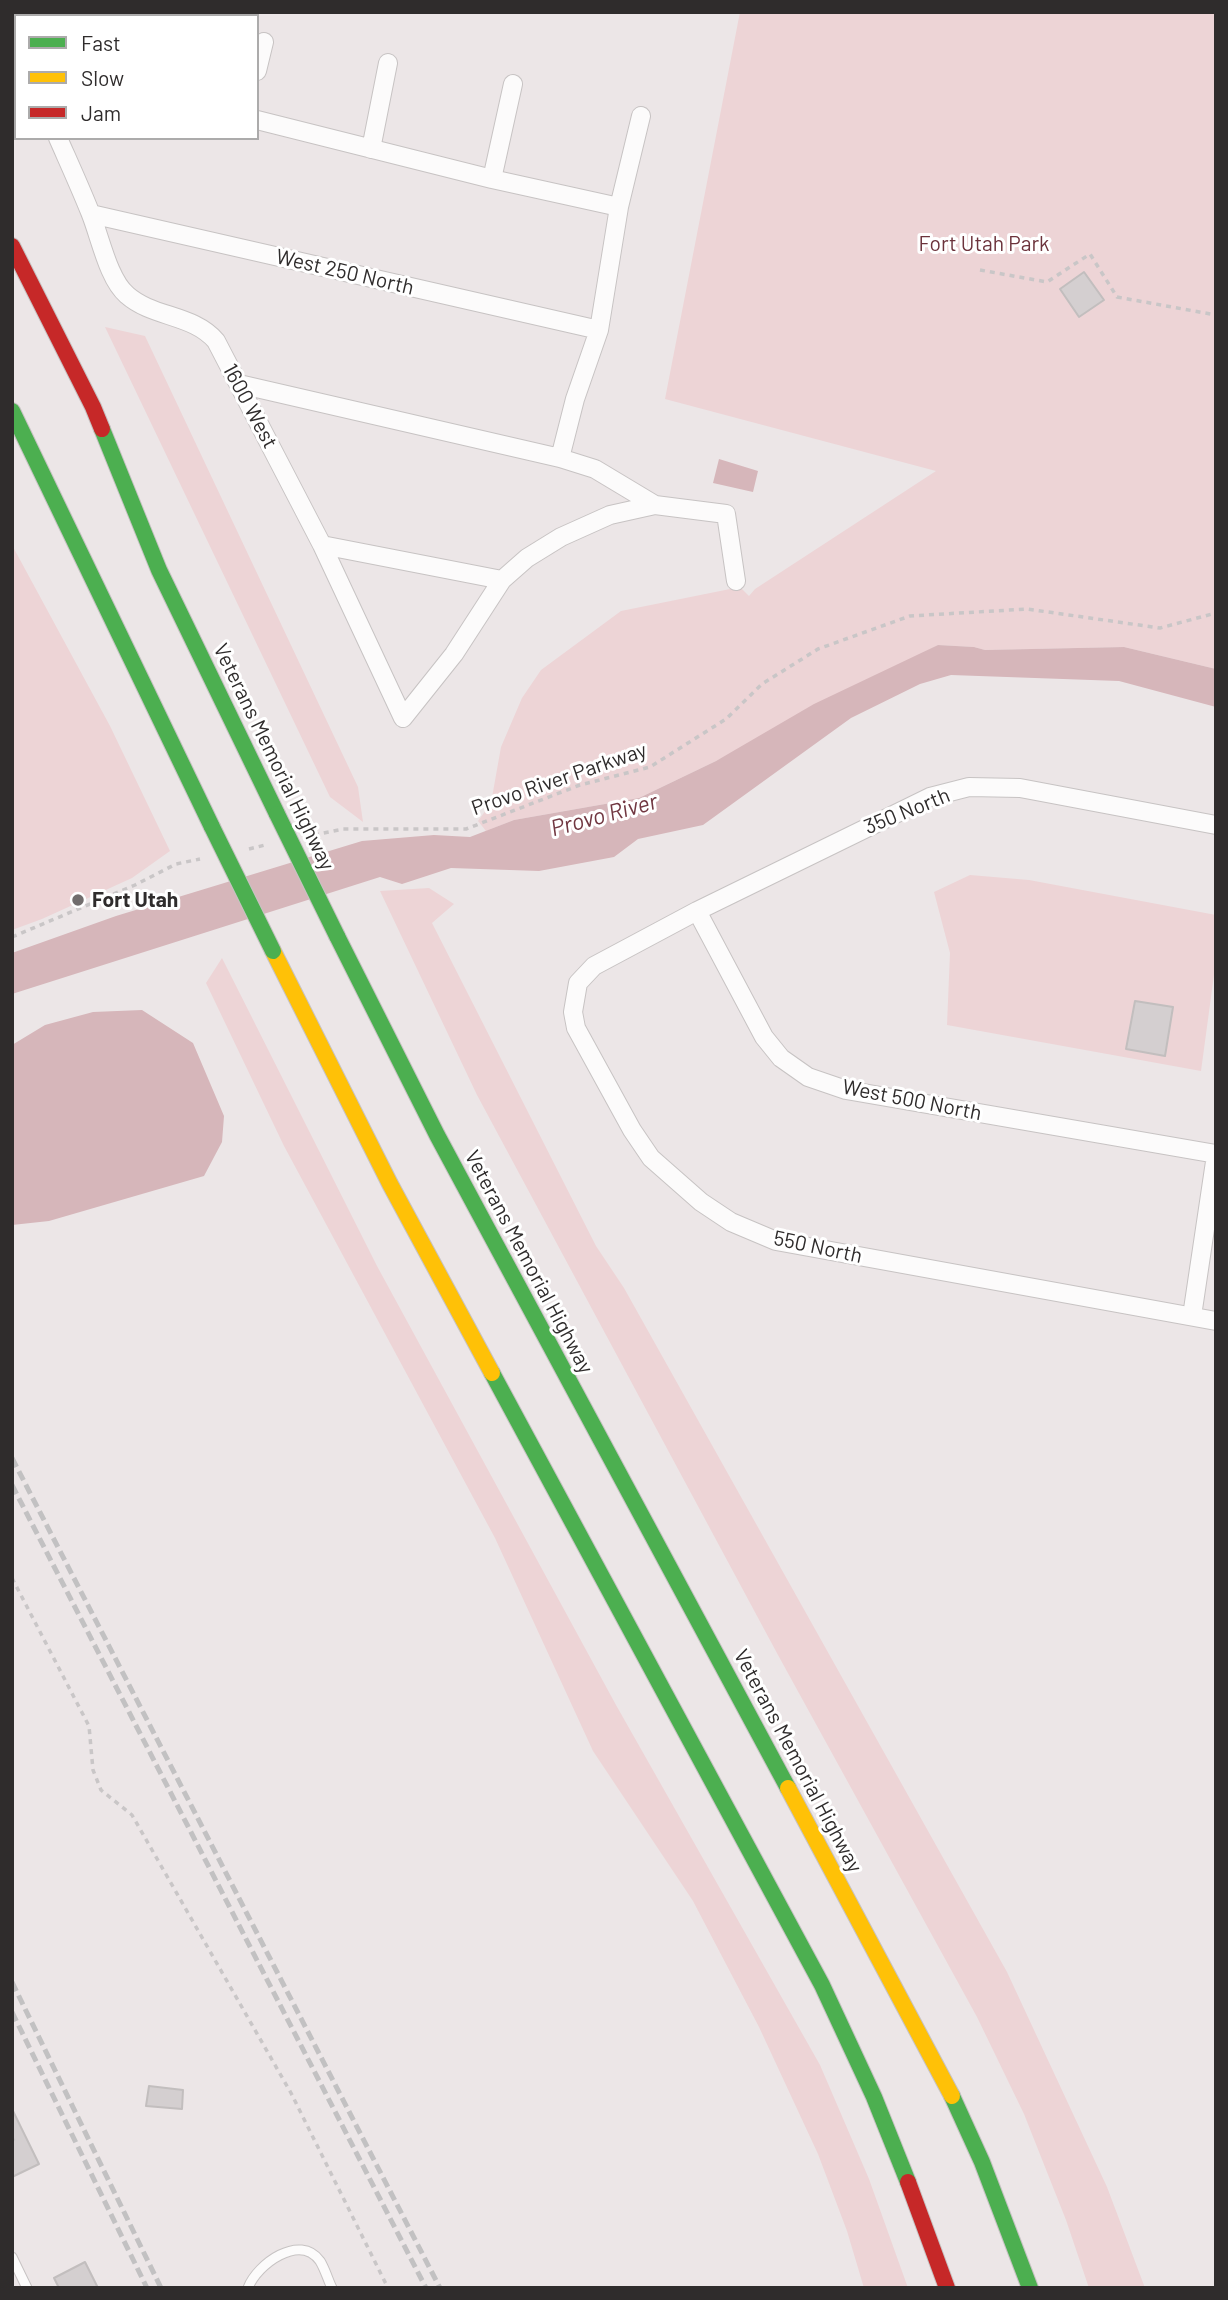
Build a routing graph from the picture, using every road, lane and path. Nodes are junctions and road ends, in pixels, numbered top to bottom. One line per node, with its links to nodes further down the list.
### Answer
1 (264, 42): 2 (street)
2 (259, 63)
3 (388, 63): 8 (street)
4 (513, 84): 9 (street)
5 (641, 116): 10 (street)
6 (259, 121): 8 (street)
7 (59, 140): 11 (street, 1600 West)
8 (370, 149): 9 (street)
9 (492, 179): 10 (street)
10 (619, 207): 15 (street)
11 (91, 214): 15 (street, West 250 North); 16 (street, 1600 West)
12 (12, 246): 41 (highway, Veterans Memorial Highway, bridge)
13 (980, 270): 14 (path)
14 (1216, 314)
15 (599, 330): 18 (street)
16 (239, 384): 18 (street); 20 (street, 1600 West)
17 (12, 411): 40 (highway, bridge)
18 (560, 458): 19 (street)
19 (655, 505): 21 (street); 22 (street)
20 (322, 545): 21 (street); 21 (street, 1600 West)
21 (502, 580)
22 (736, 581)
23 (1216, 613): 25 (path, Provo River Parkway)
24 (1216, 825): 29 (street, 350 North)
25 (304, 837)
26 (265, 845): 27 (path)
27 (240, 851)
28 (201, 859): 30 (path)
29 (697, 911): 31 (street, West 500 North); 32 (street, 550 North)
30 (12, 937)
31 (1216, 1154): 32 (street)
32 (1192, 1316): 33 (street, 550 North)
33 (1216, 1321)
34 (12, 1578): 39 (path)
35 (12, 2257): 36 (lane)
36 (27, 2288)
37 (248, 2288): 38 (lane)
38 (332, 2288)
39 (388, 2288)
40 (947, 2288)
41 (1030, 2288)

